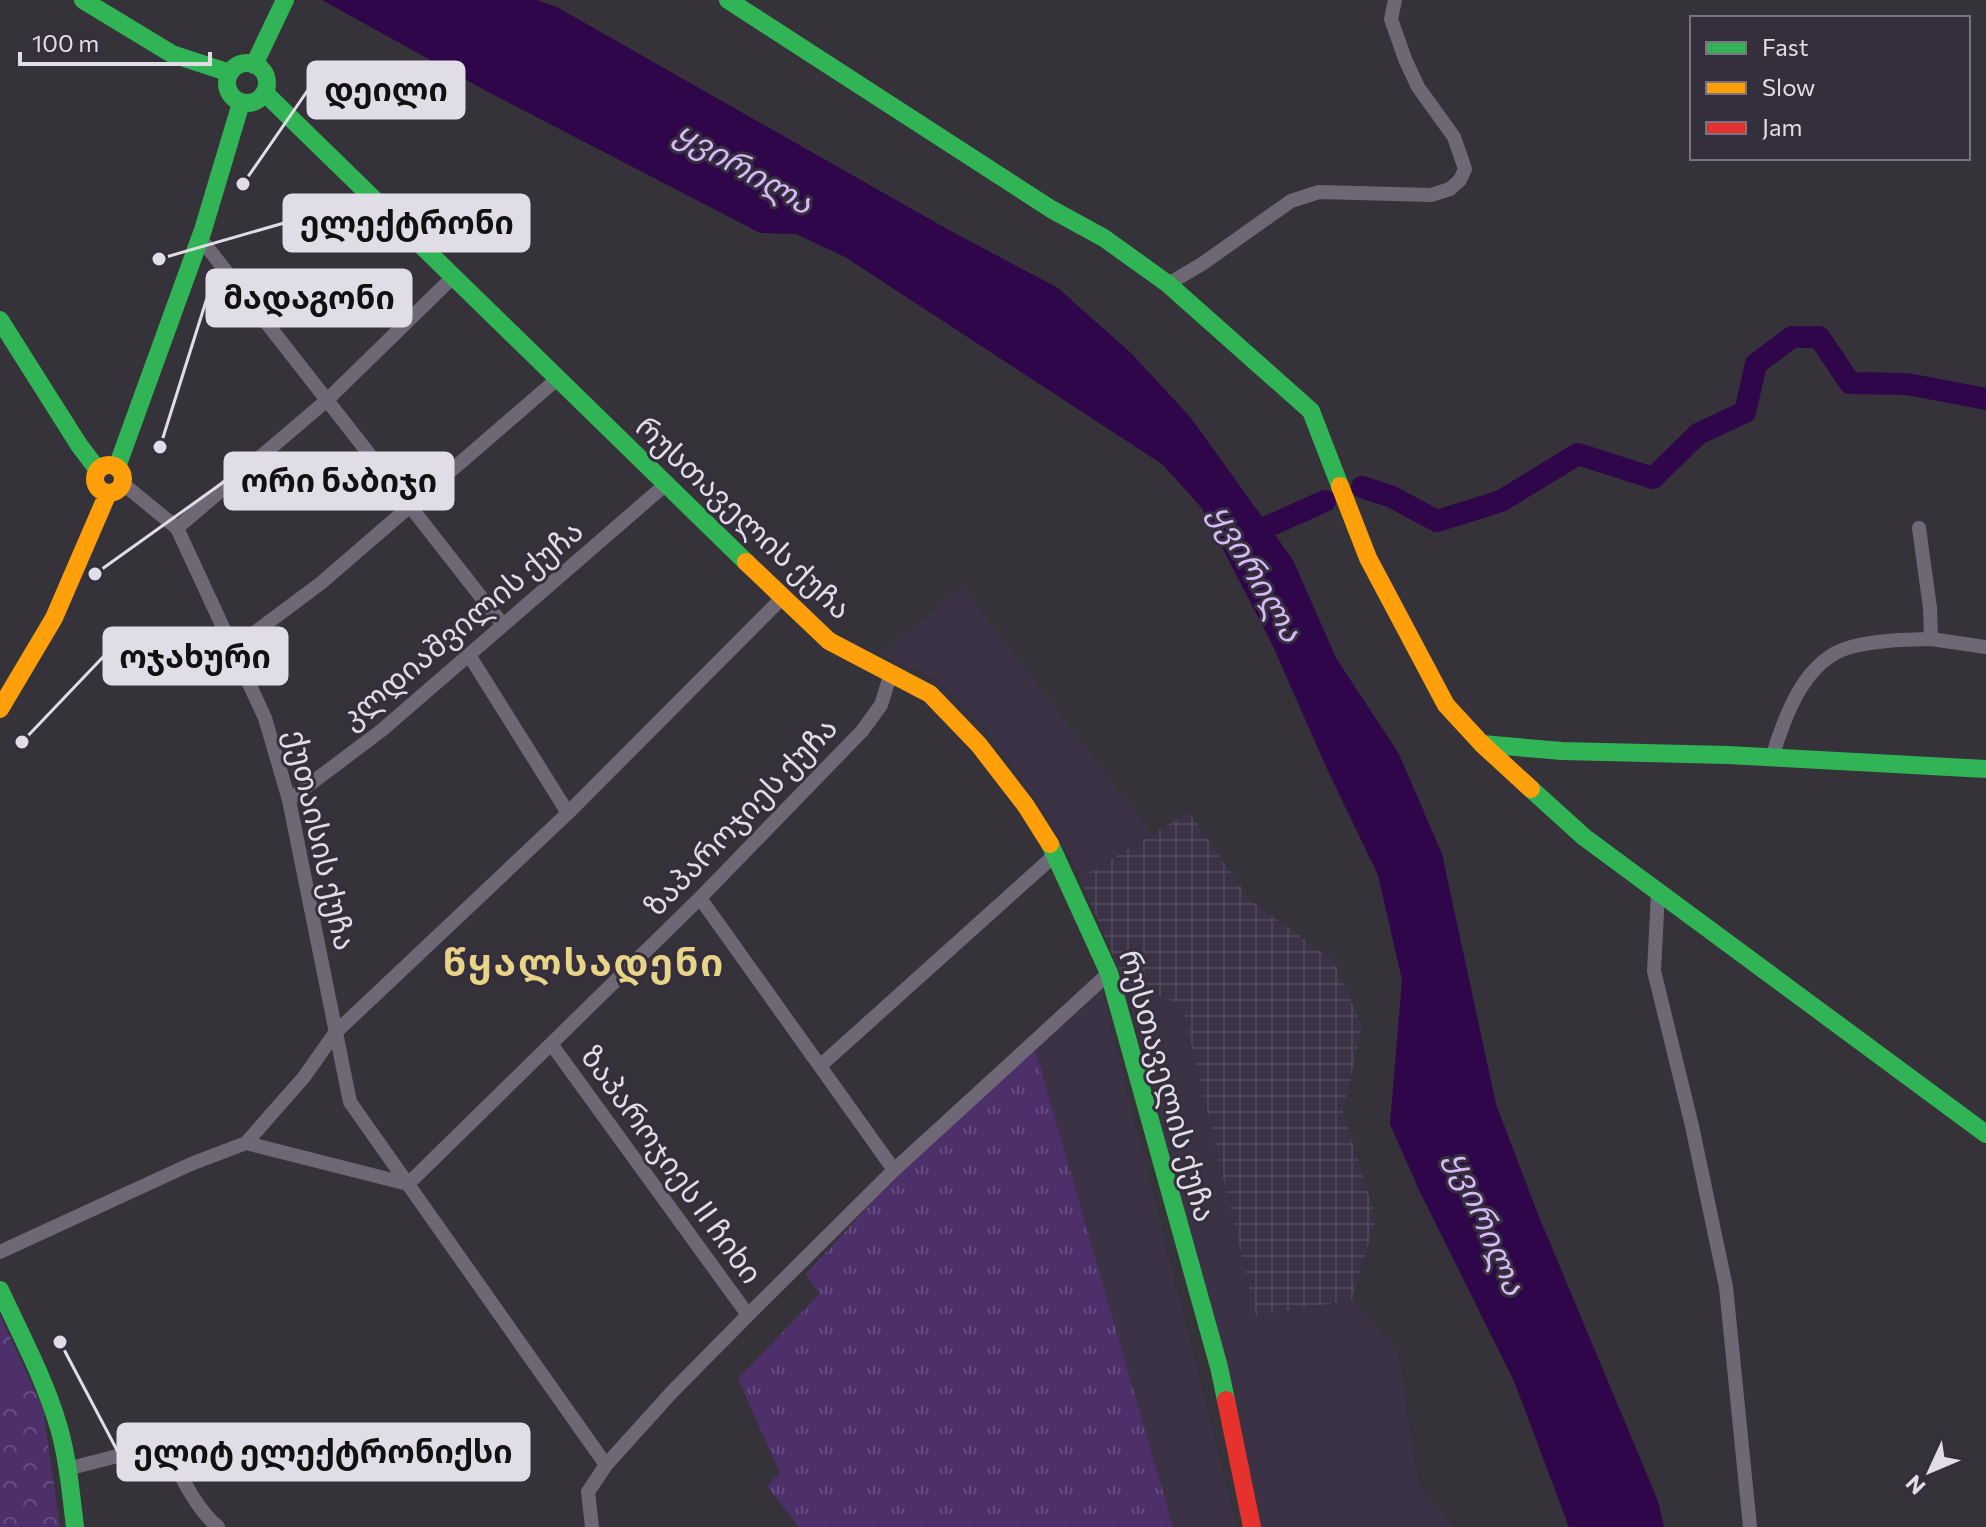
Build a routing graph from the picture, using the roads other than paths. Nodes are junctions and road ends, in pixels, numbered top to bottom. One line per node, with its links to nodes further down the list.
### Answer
1 (83, 0): 6 (street)
2 (728, 0): 11 (street)
3 (1395, 0): 11 (street)
4 (283, 7): 5 (street)
5 (254, 65): 6 (street); 7 (street)
6 (230, 73): 8 (street)
7 (265, 93): 8 (street); 10 (street, რუსთაველის ქუჩა)
8 (241, 103): 9 (street)
9 (200, 238): 15 (street); 16 (street)
10 (452, 278): 14 (street, რუსთაველის ქუჩა); 15 (street)
11 (1168, 284): 29 (street)
12 (0, 320): 13 (street)
13 (6, 343): 16 (street)
14 (556, 380): 17 (street, რუსთაველის ქუჩა); 18 (street)
15 (326, 401): 18 (street); 19 (street)
16 (111, 478): 19 (street, ქუთაისის ქუჩა); 28 (street)
17 (665, 485): 21 (street, რუსთაველის ქუჩა); 22 (street, კლდიაშვილის ქუჩა)
18 (410, 508): 22 (street); 25 (street)
19 (177, 528): 25 (street, ქუთაისის ქუჩა)
20 (1919, 528): 23 (street)
21 (782, 598): 27 (street, რუსთაველის ქუჩა); 33 (street)
22 (503, 625): 26 (street, კლდიაშვილის ქუჩა)
23 (1931, 639): 24 (street); 30 (street)
24 (1986, 647)
25 (234, 648): 32 (street, ქუთაისის ქუჩა)
26 (469, 655): 32 (street, კლდიაშვილის ქუჩა); 33 (street)
27 (891, 673): 34 (street, რუსთაველის ქუჩა); 36 (street, ზაპაროჯიეს ქუჩა)
28 (0, 709)
29 (1482, 744): 30 (street); 35 (street)
30 (1772, 758): 31 (street)
31 (1986, 769)
32 (289, 800): 38 (street, ქუთაისის ქუჩა)
33 (568, 813): 38 (street)
34 (1056, 854): 37 (street, რუსთაველის ქუჩა); 40 (street)
35 (1658, 893): 41 (street); 54 (street)
36 (700, 898): 39 (street, ზაპაროჯიეს ქუჩა); 40 (street)
37 (1109, 973): 43 (street); 53 (street, რუსთაველის ქუჩა)
38 (335, 1033): 42 (street); 44 (street, ქუთაისის ქუჩა)
39 (552, 1045): 44 (street, ზაპაროჯიეს ქუჩა); 47 (street, ზაპაროჯიეს II ჩიხი)
40 (820, 1066): 43 (street)
41 (1986, 1134)
42 (246, 1143): 44 (street); 45 (street)
43 (894, 1170): 47 (street)
44 (408, 1184): 48 (street, ქუთაისის ქუჩა)
45 (0, 1252)
46 (0, 1290): 49 (street)
47 (748, 1315): 48 (street)
48 (606, 1465): 52 (street)
49 (67, 1469): 50 (street); 51 (street)
50 (75, 1527)
51 (218, 1527)
52 (592, 1527)
53 (1252, 1527)
54 (1750, 1527)

